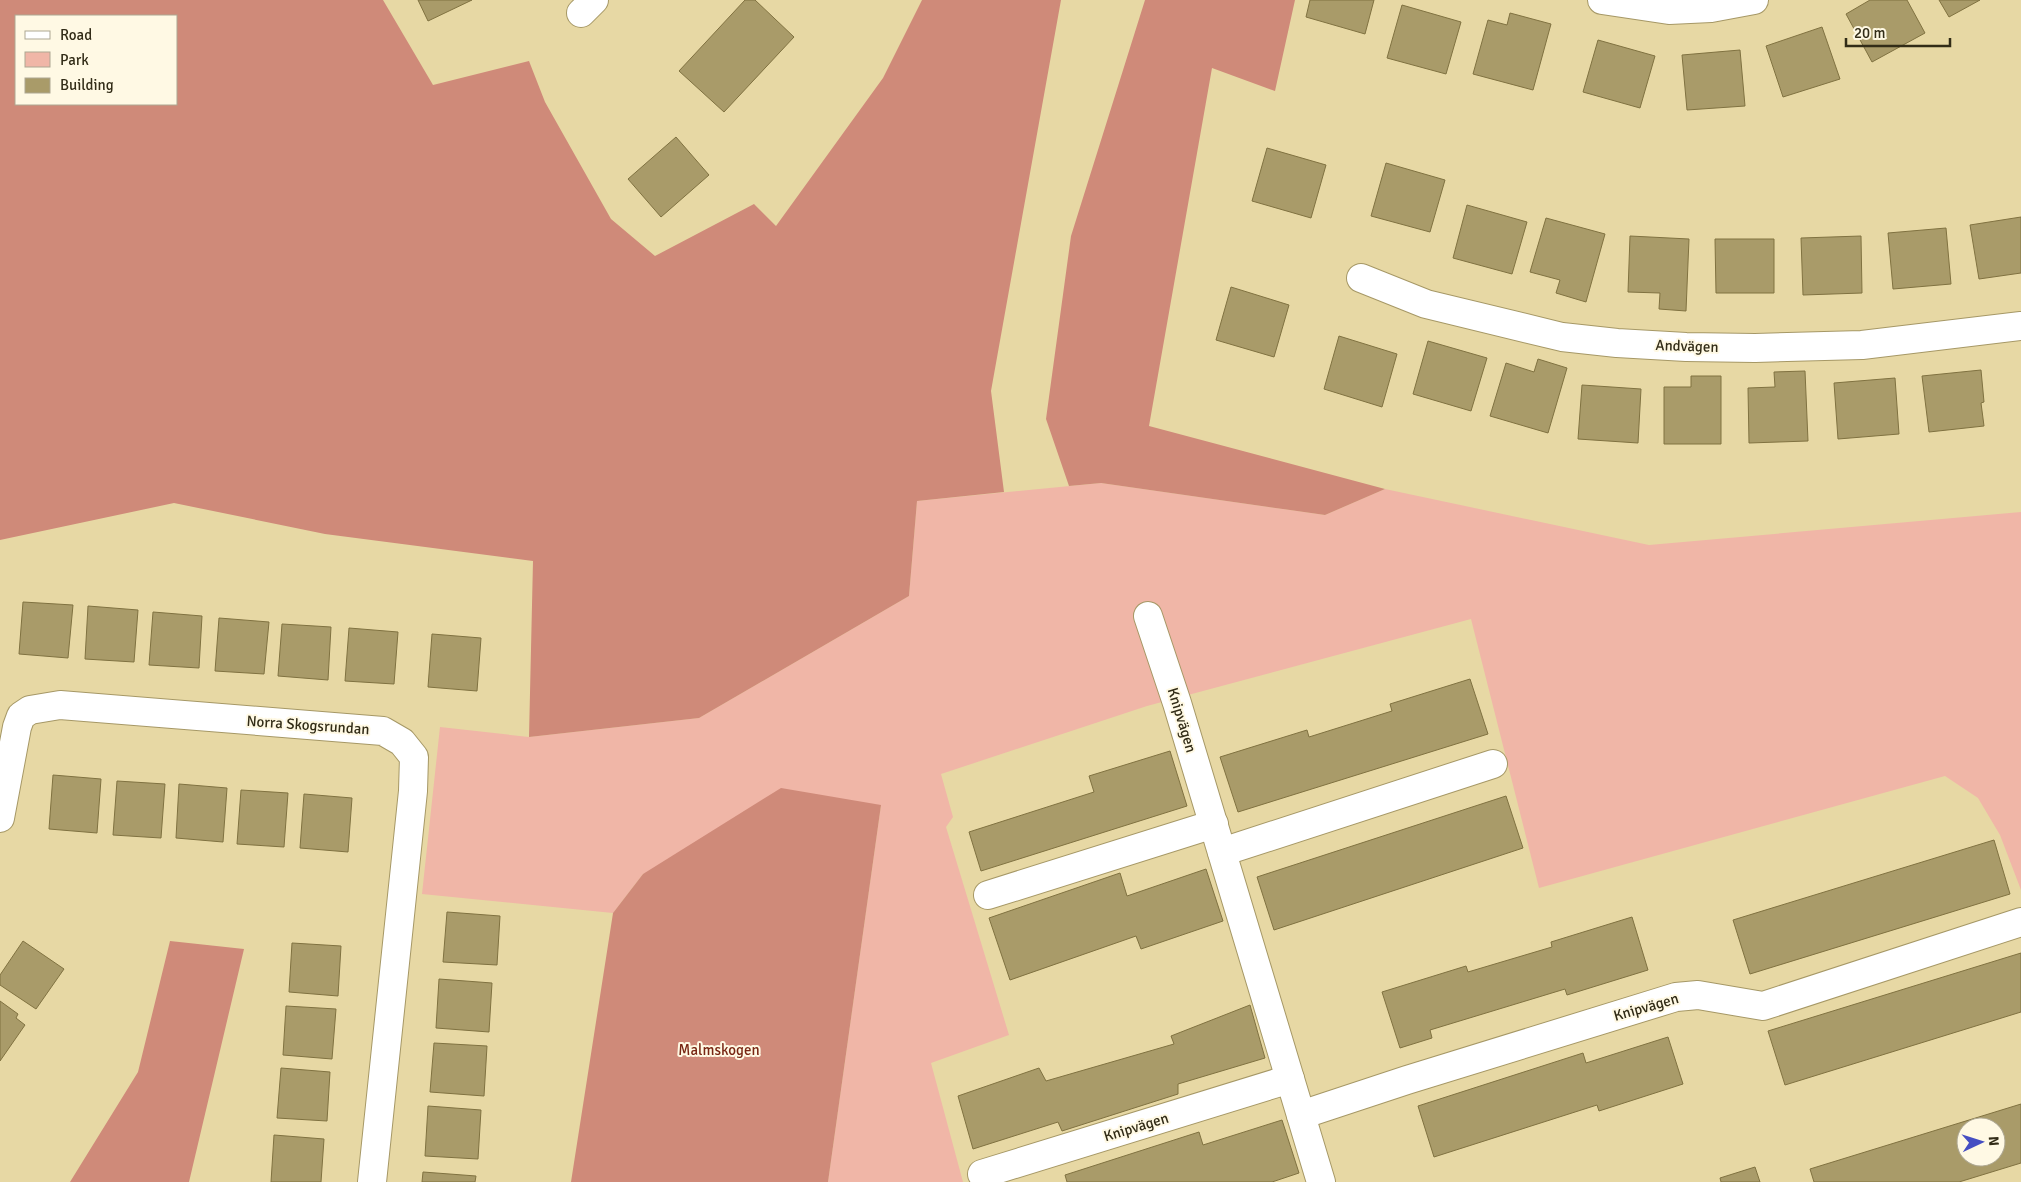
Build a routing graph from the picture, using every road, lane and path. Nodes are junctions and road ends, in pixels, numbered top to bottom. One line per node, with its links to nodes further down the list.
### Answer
1 (1602, 0): 2 (street)
2 (1754, 0)
3 (1361, 278): 4 (street, Andvägen)
4 (2021, 326)
5 (1148, 616): 8 (street, Knipvägen)
6 (1492, 764): 9 (street)
7 (0, 818): 15 (street, Norra Skogsrundan)
8 (1214, 824): 9 (street, Knipvägen); 10 (street)
9 (1222, 852): 12 (street, Knipvägen)
10 (988, 896)
11 (2021, 922): 13 (street, Knipvägen)
12 (1290, 1079): 13 (street, Knipvägen); 14 (street, Knipvägen)
13 (1301, 1115): 16 (street, Knipvägen)
14 (982, 1174)
15 (372, 1182)
16 (1321, 1182)

